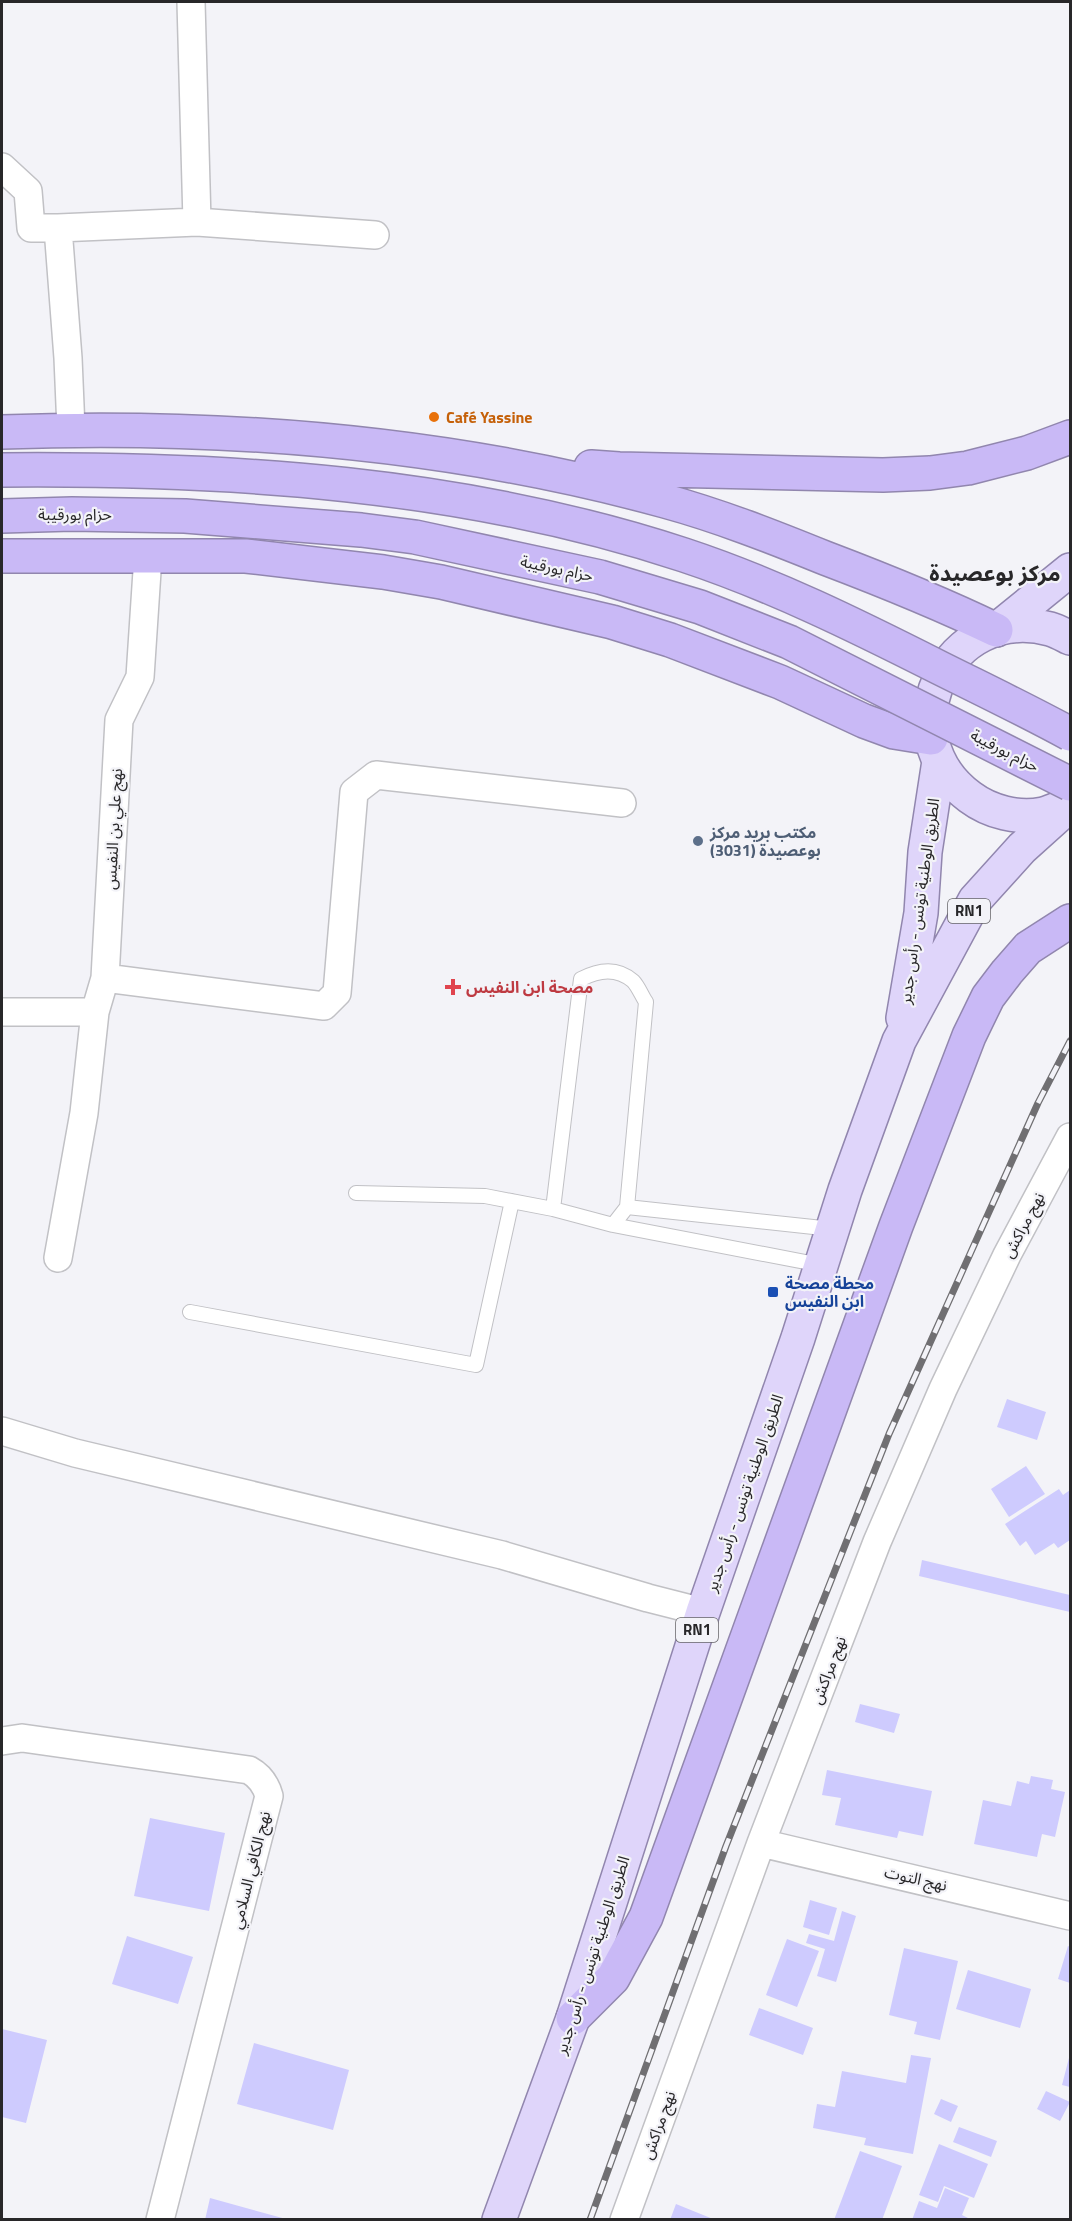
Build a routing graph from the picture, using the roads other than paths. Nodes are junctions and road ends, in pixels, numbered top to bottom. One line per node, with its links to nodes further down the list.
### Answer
1 (191, 2): 3 (street)
2 (2, 167): 4 (street)
3 (197, 222): 4 (street); 5 (street)
4 (58, 228): 6 (street)
5 (375, 235)
6 (71, 429): 7 (highway); 9 (highway)
7 (2, 432)
8 (1071, 437): 9 (highway)
9 (456, 456): 15 (highway)
10 (2, 470): 17 (highway, bridge)
11 (2, 516): 19 (highway, حزام بورقيبة, bridge)
12 (2, 556): 13 (highway)
13 (148, 556): 18 (highway); 23 (street, نهج علي بن النفيس)
14 (1071, 570): 15 (main road, RN1)
15 (996, 630): 16 (main road, RN1); 18 (main road, RN1)
16 (1071, 638)
17 (1071, 734)
18 (935, 750): 21 (main road, RN1); 26 (main road, الطريق الوطنية تونس - رأس جدير / RN1)
19 (1071, 784)
20 (622, 803): 23 (street)
21 (1071, 804): 26 (main road, الطريق الوطنية تونس - رأس جدير / RN1)
22 (1071, 921): 42 (highway)
23 (105, 978): 25 (street, نهج علي بن النفيس)
24 (2, 1012): 25 (street)
25 (95, 1012): 34 (street, نهج علي بن النفيس)
26 (899, 1041): 33 (main road, الطريق الوطنية تونس - رأس جدير / RN1)
27 (1071, 1137): 40 (street, نهج مراكش)
28 (356, 1193): 29 (lane)
29 (512, 1201): 31 (lane); 36 (lane)
30 (627, 1207): 31 (lane); 32 (lane); 33 (lane)
31 (553, 1209): 32 (lane)
32 (613, 1225): 35 (lane)
33 (832, 1229): 35 (main road, الطريق الوطنية تونس - رأس جدير / RN1)
34 (58, 1258)
35 (821, 1266): 38 (main road, الطريق الوطنية تونس - رأس جدير / RN1)
36 (189, 1312)
37 (2, 1431): 38 (street)
38 (703, 1612): 42 (main road, الطريق الوطنية تونس - رأس جدير / RN1)
39 (2, 1741): 43 (street, نهج الكافي السلامي)
40 (761, 1843): 41 (street, نهج التوت); 45 (street, نهج مراكش)
41 (1071, 1916)
42 (573, 2019): 44 (main road, الطريق الوطنية تونس - رأس جدير / RN1)
43 (160, 2220)
44 (499, 2220)
45 (624, 2220)

